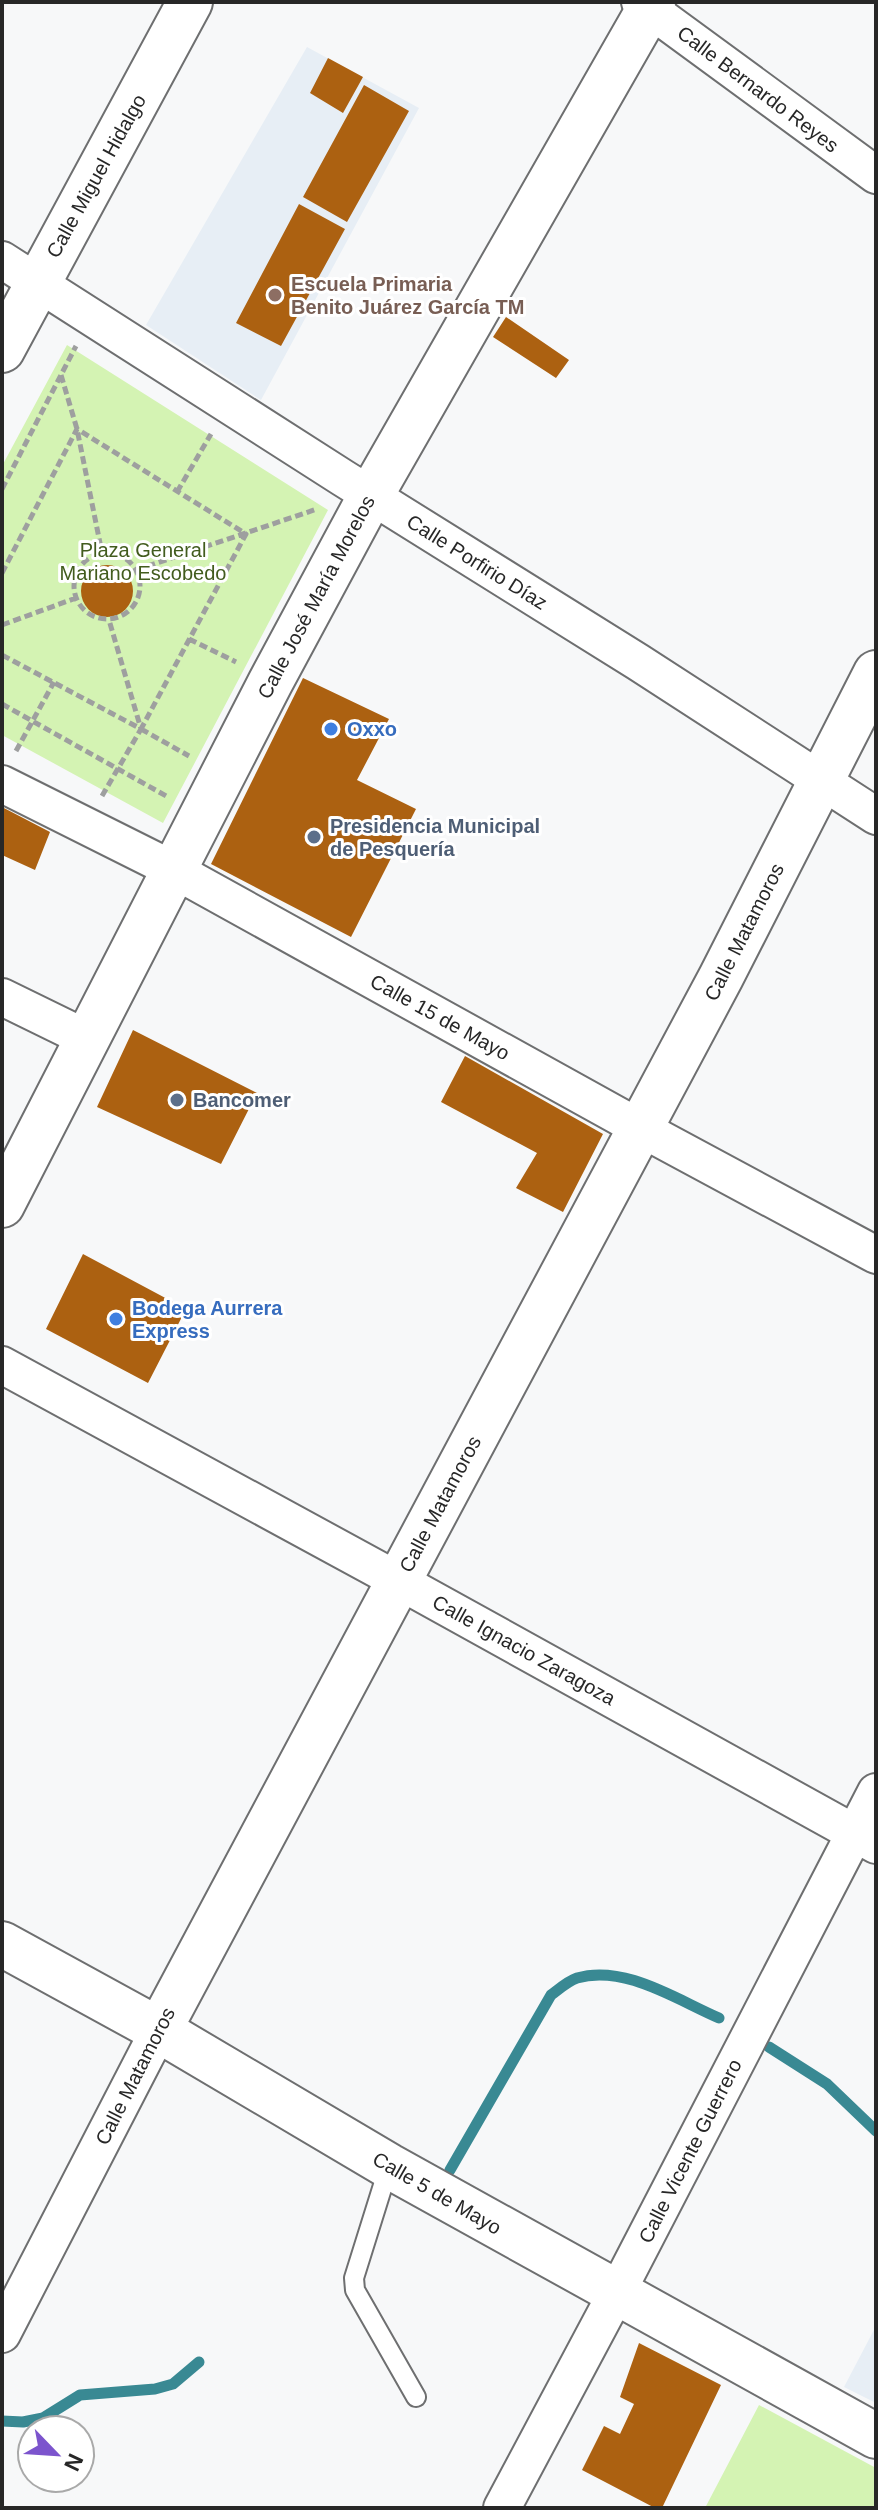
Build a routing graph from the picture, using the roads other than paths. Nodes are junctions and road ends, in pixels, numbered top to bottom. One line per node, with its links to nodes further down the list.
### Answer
1 (190, 2): 4 (street, Calle Miguel Hidalgo)
2 (648, 4): 3 (street, Calle Bernardo Reyes); 6 (street, Calle José María Morelos)
3 (876, 175)
4 (20, 271): 5 (street, Calle Miguel Hidalgo); 6 (street, Calle Porfirio Díaz)
5 (2, 350)
6 (371, 495): 8 (street, Calle Porfirio Díaz); 11 (street, Calle José María Morelos)
7 (876, 673): 8 (street, Calle Matamoros)
8 (821, 782): 10 (street, Calle Porfirio Díaz); 14 (street, Calle Matamoros)
9 (2, 784): 11 (street, Calle 15 de Mayo)
10 (876, 816)
11 (174, 870): 13 (street, Calle José María Morelos); 14 (street, Calle 15 de Mayo)
12 (2, 997): 13 (street)
13 (88, 1039): 15 (street, Calle José María Morelos)
14 (640, 1128): 16 (street, Calle 15 de Mayo); 18 (street, Calle Matamoros)
15 (2, 1205)
16 (876, 1255)
17 (2, 1365): 18 (street, Calle Ignacio Zaragoza)
18 (399, 1581): 20 (street, Calle Ignacio Zaragoza); 22 (street, Calle Matamoros)
19 (876, 1792): 20 (street, Calle Vicente Guerrero)
20 (865, 1839): 24 (street, Calle Vicente Guerrero)
21 (2, 1944): 22 (street, Calle 5 de Mayo)
22 (159, 2030): 23 (street, Calle 5 de Mayo); 25 (street, Calle Matamoros)
23 (389, 2166): 24 (street, Calle 5 de Mayo); 26 (lane)
24 (616, 2294): 27 (street, Calle 5 de Mayo); 28 (street, Calle Vicente Guerrero)
25 (2, 2334)
26 (416, 2397)
27 (876, 2436)
28 (502, 2508)

